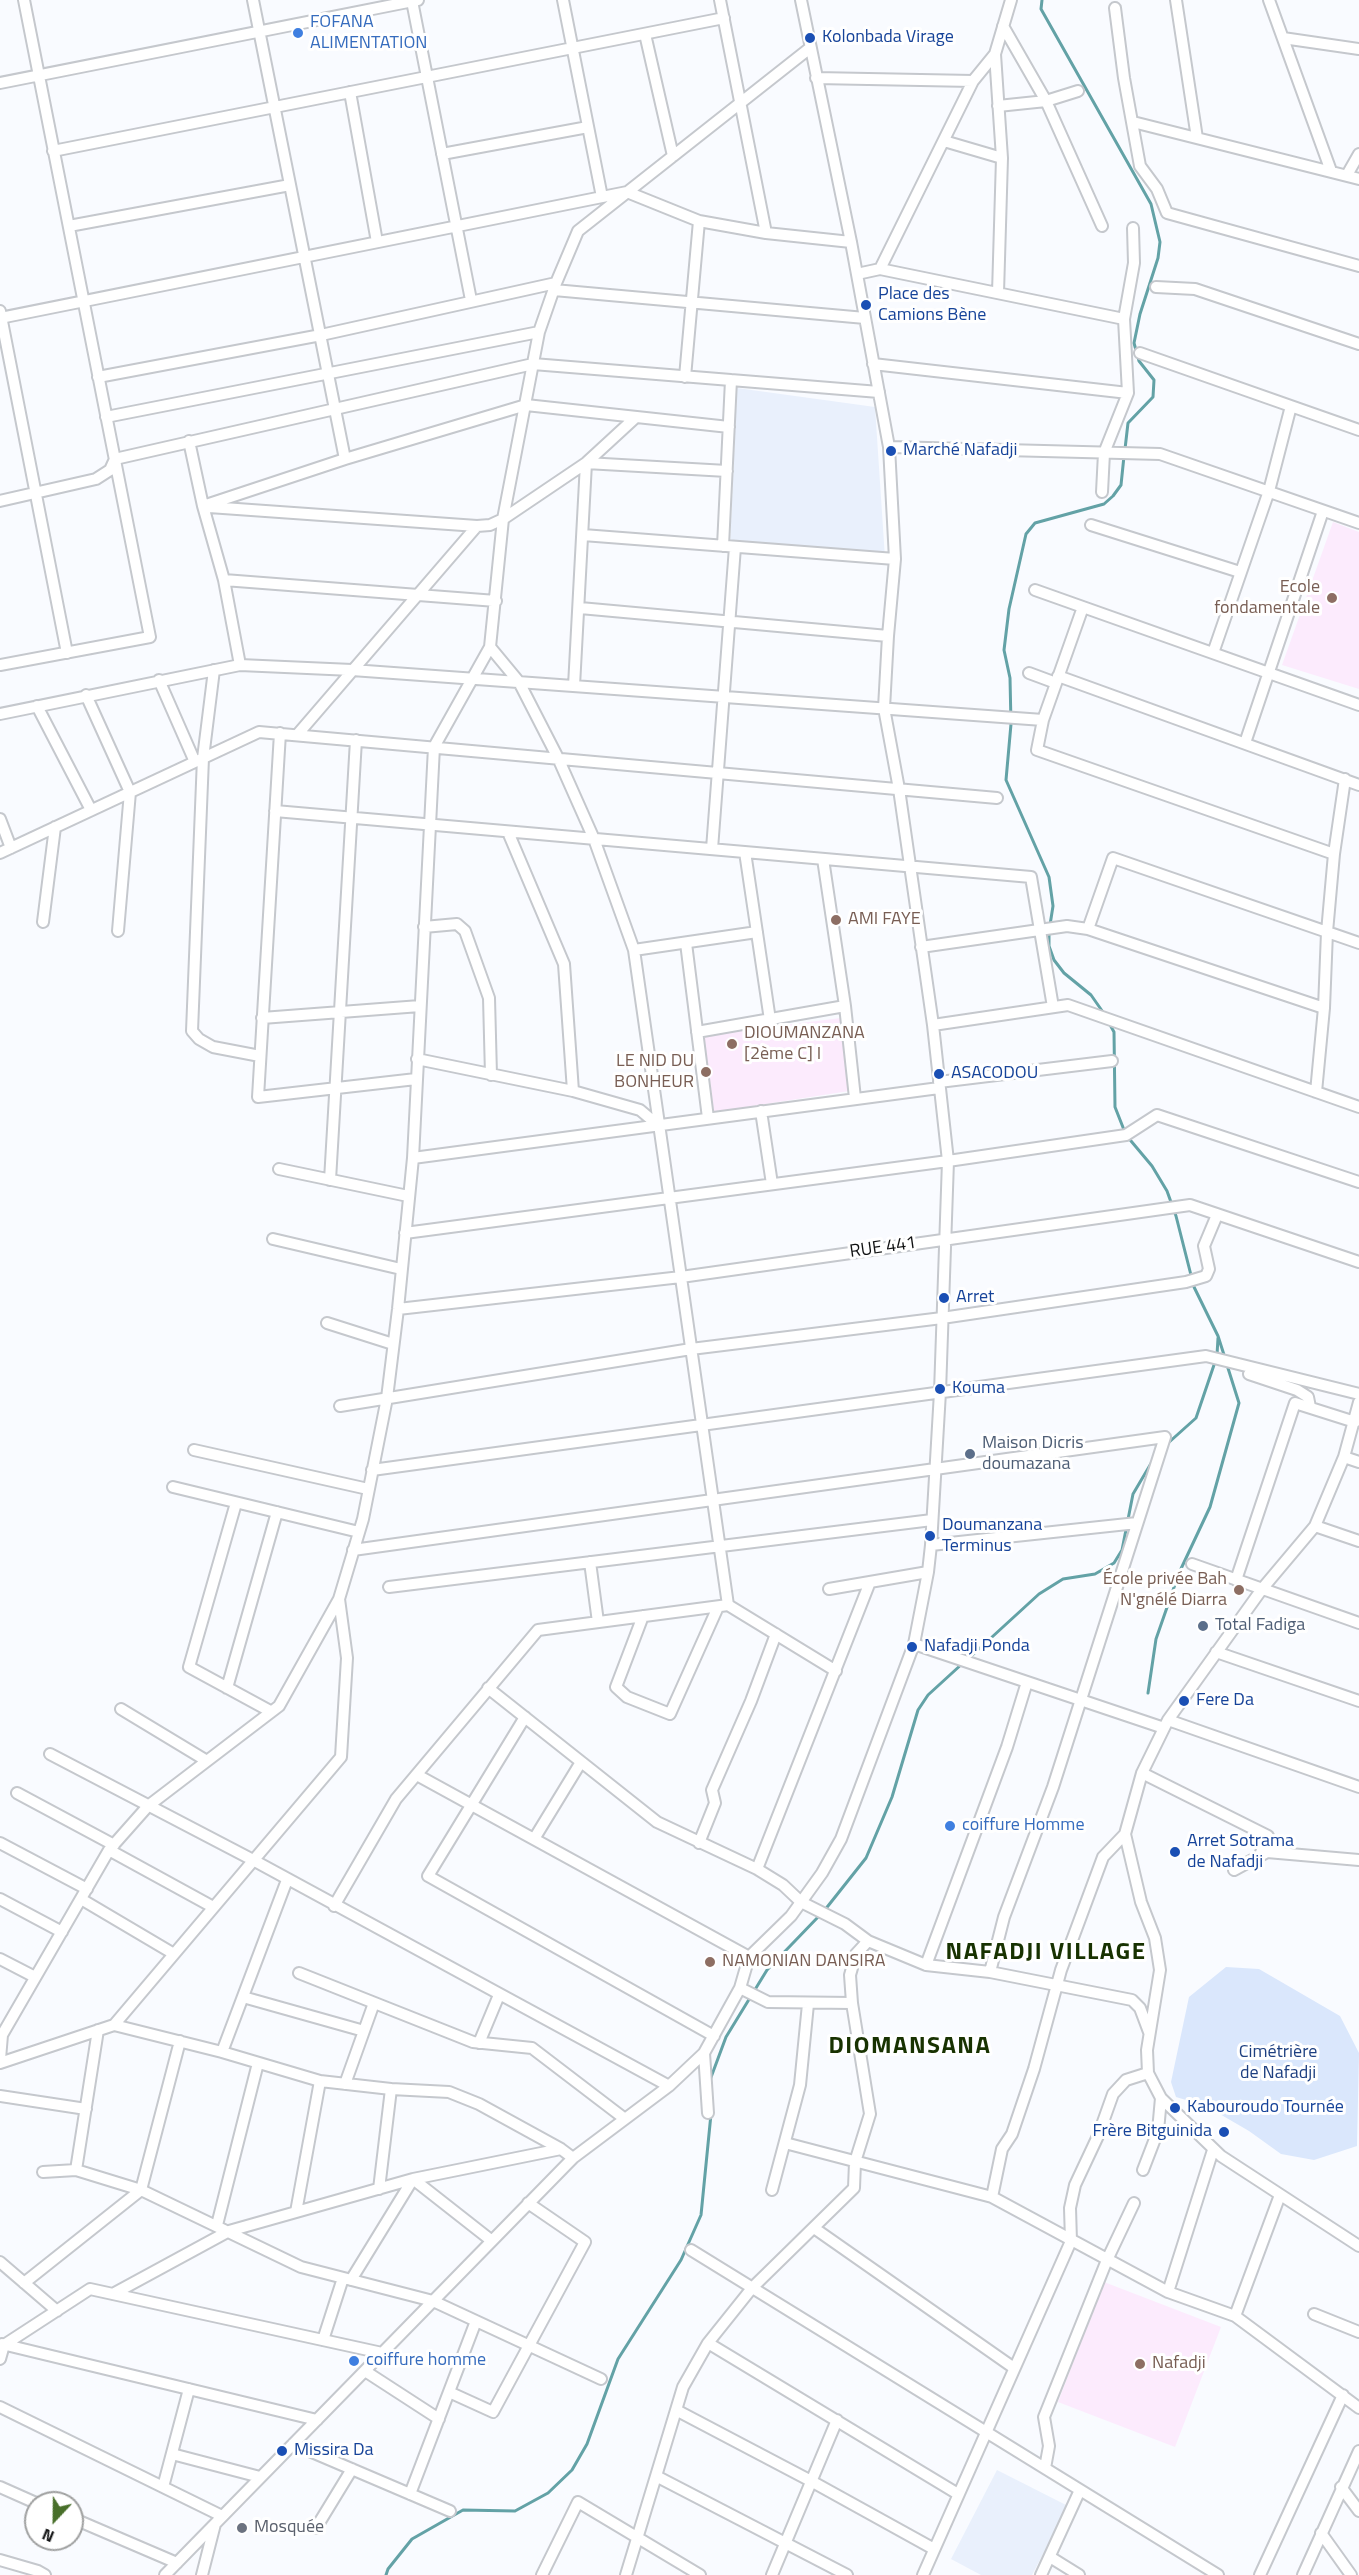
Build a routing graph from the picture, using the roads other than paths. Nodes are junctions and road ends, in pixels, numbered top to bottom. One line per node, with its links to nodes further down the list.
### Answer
1 (24, 0): 20 (street)
2 (254, 0): 13 (street)
3 (563, 0): 16 (street)
4 (720, 0): 11 (street)
5 (801, 0): 17 (street)
6 (1011, 0): 12 (street)
7 (1176, 0): 33 (street)
8 (1269, 0): 15 (street)
9 (415, 1): 13 (street); 21 (street)
10 (1115, 8): 31 (street)
11 (723, 18): 14 (street); 28 (street)
12 (1003, 26): 19 (street); 27 (street)
13 (260, 31): 20 (street); 30 (street)
14 (645, 34): 16 (street); 38 (street)
15 (1283, 38): 18 (street); 40 (street)
16 (573, 48): 21 (street); 32 (street)
17 (810, 48): 22 (street); 28 (street)
18 (1359, 49)
19 (995, 54): 23 (street); 29 (street)
20 (39, 75): 24 (street); 35 (street)
21 (427, 77): 26 (street); 36 (street)
22 (816, 78): 23 (street); 53 (street)
23 (973, 81): 34 (street)
24 (0, 83)
25 (1078, 91): 27 (street)
26 (350, 92): 30 (street); 52 (street)
27 (1046, 100): 29 (street); 49 (street)
28 (740, 103): 38 (street); 51 (street)
29 (998, 106): 39 (street)
30 (275, 107): 35 (street); 43 (street)
31 (1133, 122): 33 (street); 55 (street)
32 (588, 127): 36 (street); 45 (street)
33 (1197, 138): 40 (street)
34 (944, 141): 39 (street); 56 (street)
35 (53, 151): 47 (street)
36 (442, 154): 48 (street)
37 (1359, 154): 41 (street)
38 (673, 156): 44 (street)
39 (1002, 158): 60 (street)
40 (1331, 171): 41 (street)
41 (1347, 175): 42 (street)
42 (1359, 179)
43 (291, 185): 47 (street); 54 (street)
44 (627, 192): 45 (street); 46 (street); 58 (street)
45 (602, 197): 48 (street)
46 (699, 222): 51 (street); 63 (street)
47 (69, 226): 62 (street)
48 (456, 226): 52 (street); 61 (street)
49 (1102, 226)
50 (1133, 228): 66 (street)
51 (766, 233): 53 (street)
52 (377, 242): 54 (street)
53 (851, 242): 57 (street)
54 (305, 257): 62 (street); 68 (street)
55 (1359, 266)
56 (880, 269): 57 (street); 60 (street)
57 (857, 274): 65 (street)
58 (555, 286): 61 (street); 63 (street); 67 (street)
59 (1156, 287): 69 (street)
60 (998, 293): 66 (street)
61 (471, 300): 68 (street)
62 (83, 302): 64 (street); 75 (street)
63 (692, 303): 65 (street); 74 (street)
64 (0, 316): 95 (street)
65 (865, 318): 72 (street)
66 (1124, 319): 78 (street)
67 (539, 332): 71 (street); 73 (street)
68 (321, 335): 73 (street); 75 (street)
69 (1359, 344)
70 (1140, 353): 80 (street)
71 (534, 364): 74 (street); 79 (street); 81 (street)
72 (873, 364): 77 (street); 78 (street)
73 (329, 375): 81 (street); 82 (street)
74 (685, 376): 76 (street)
75 (98, 377): 82 (street)
76 (731, 380): 77 (street); 84 (street)
77 (879, 392): 87 (street)
78 (1128, 393): 88 (street)
79 (526, 405): 83 (street); 90 (street); 99 (street)
80 (1291, 406): 85 (street); 93 (street)
81 (335, 408): 86 (street); 90 (street)
82 (106, 417): 89 (street)
83 (636, 417): 84 (street); 91 (street)
84 (729, 428): 92 (street)
85 (1359, 430)
86 (189, 441): 89 (street); 97 (street)
87 (889, 447): 88 (street); 106 (street)
88 (1104, 453): 93 (street); 94 (street)
89 (115, 459): 95 (street); 117 (street)
90 (345, 459): 97 (street)
91 (586, 463): 92 (street); 99 (street); 103 (street)
92 (727, 471): 104 (street)
93 (1269, 491): 98 (street); 107 (street)
94 (1102, 492)
95 (36, 493): 96 (street); 117 (street)
96 (0, 501)
97 (203, 506): 102 (street); 108 (street)
98 (1323, 511): 100 (street); 124 (street)
99 (503, 519): 102 (street); 111 (street)
100 (1359, 523)
101 (1091, 525): 107 (street)
102 (477, 526): 110 (street)
103 (583, 535): 104 (street); 113 (street)
104 (723, 546): 105 (street)
105 (735, 547): 106 (street); 114 (street)
106 (895, 559): 115 (street)
107 (1240, 572): 118 (street)
108 (224, 580): 110 (street); 120 (street)
109 (1035, 590): 112 (street)
110 (417, 595): 111 (street); 122 (street)
111 (496, 601): 116 (street)
112 (1083, 607): 118 (street); 127 (street)
113 (580, 608): 114 (street); 129 (street)
114 (729, 621): 115 (street); 131 (street)
115 (888, 636): 134 (street)
116 (490, 647): 125 (street); 128 (street)
117 (67, 653): 119 (street)
118 (1213, 653): 124 (street)
119 (0, 665)
120 (240, 665): 121 (street); 122 (street)
121 (214, 670): 126 (street); 143 (street)
122 (352, 670): 125 (street); 138 (street)
123 (1029, 673): 127 (street)
124 (1269, 673): 132 (street); 140 (street)
125 (473, 679): 128 (street); 141 (street)
126 (159, 680): 130 (street); 143 (street)
127 (1057, 680): 136 (street); 140 (street)
128 (519, 682): 129 (street); 142 (street)
129 (574, 686): 131 (street)
130 (86, 696): 133 (street); 148 (street)
131 (724, 697): 134 (street); 144 (street)
132 (1359, 705)
133 (37, 706): 135 (street); 150 (street)
134 (884, 708): 136 (street); 147 (street)
135 (0, 714)
136 (1043, 720): 162 (street)
137 (280, 734): 138 (street); 143 (street); 151 (street)
138 (297, 735): 139 (street)
139 (356, 740): 141 (street); 152 (street)
140 (1245, 743): 145 (street)
141 (434, 747): 142 (street); 154 (street)
142 (558, 758): 144 (street); 157 (street)
143 (199, 760): 148 (street); 185 (street)
144 (718, 773): 147 (street); 159 (street)
145 (1345, 779): 146 (street); 162 (street)
146 (1359, 785)
147 (899, 789): 149 (street); 164 (street)
148 (130, 792): 150 (street); 169 (street)
149 (997, 798)
150 (91, 810): 155 (street)
151 (275, 812): 152 (street); 181 (street)
152 (351, 818): 154 (street); 180 (street)
153 (0, 819): 158 (street)
154 (430, 825): 156 (street); 166 (street)
155 (55, 827): 158 (street); 165 (street)
156 (508, 832): 157 (street); 192 (street)
157 (594, 839): 159 (street); 175 (street)
158 (11, 848): 161 (street)
159 (712, 849): 160 (street)
160 (745, 852): 163 (street); 170 (street)
161 (0, 853)
162 (1334, 854): 171 (street)
163 (823, 859): 164 (street); 177 (street)
164 (909, 867): 168 (street); 174 (street)
165 (44, 922)
166 (424, 927): 176 (street); 188 (street)
167 (1088, 928): 168 (street); 171 (street); 179 (street)
168 (1041, 929): 174 (street); 178 (street)
169 (118, 931)
170 (757, 932): 172 (street); 182 (street)
171 (1327, 932): 173 (street); 179 (street)
172 (686, 942): 175 (street); 184 (street)
173 (1359, 943)
174 (921, 946): 183 (street)
175 (634, 950): 198 (street)
176 (420, 1006): 180 (street); 186 (street)
177 (845, 1006): 182 (street); 194 (street)
178 (1053, 1008): 183 (street); 193 (street)
179 (1324, 1008): 193 (street)
180 (340, 1012): 181 (street); 191 (street)
181 (262, 1018): 185 (street)
182 (770, 1020): 184 (street)
183 (933, 1025): 190 (street)
184 (697, 1032): 197 (street)
185 (260, 1056): 191 (street)
186 (417, 1059): 188 (street); 189 (street)
187 (1112, 1061): 190 (street)
188 (491, 1075): 192 (street)
189 (416, 1079): 191 (street); 199 (street)
190 (939, 1085): 194 (street); 200 (street)
191 (336, 1087): 202 (street)
192 (573, 1091): 198 (street)
193 (1316, 1092): 195 (street)
194 (855, 1098): 196 (street)
195 (1359, 1107)
196 (761, 1111): 197 (street); 204 (street)
197 (708, 1118): 198 (street)
198 (659, 1126): 199 (street); 206 (street)
199 (413, 1158): 205 (street)
200 (948, 1161): 203 (street); 204 (street); 210 (street)
201 (279, 1169): 202 (street)
202 (330, 1180): 205 (street)
203 (1359, 1182)
204 (772, 1184): 206 (street)
205 (408, 1196): 208 (street)
206 (670, 1198): 208 (street); 213 (street)
207 (1217, 1215): 210 (street, RUE 441); 211 (street, RUE 441); 215 (street)
208 (405, 1233): 212 (street)
209 (273, 1239): 212 (street)
210 (947, 1239): 213 (street, RUE 441); 215 (street)
211 (1359, 1262)
212 (401, 1269): 214 (street)
213 (681, 1277): 214 (street, RUE 441); 218 (street)
214 (398, 1308): 217 (street)
215 (942, 1318): 218 (street); 220 (street)
216 (327, 1323): 217 (street)
217 (393, 1344): 222 (street)
218 (692, 1349): 222 (street); 227 (street)
219 (1249, 1374): 225 (street)
220 (940, 1392): 221 (street); 227 (street); 231 (street)
221 (1359, 1394)
222 (387, 1398): 224 (street); 232 (street)
223 (1359, 1402): 226 (street)
224 (340, 1406)
225 (1310, 1407): 226 (street); 249 (street)
226 (1355, 1422): 229 (street)
227 (702, 1424): 232 (street); 235 (street)
228 (194, 1450): 234 (street)
229 (1344, 1457): 230 (street); 240 (street)
230 (1359, 1462)
231 (935, 1469): 235 (street); 238 (street); 239 (street)
232 (372, 1470): 234 (street)
233 (173, 1487): 236 (street)
234 (368, 1489): 241 (street)
235 (713, 1500): 244 (street); 245 (street)
236 (236, 1503): 237 (street); 264 (street)
237 (277, 1512): 241 (street); 264 (street)
238 (932, 1520): 243 (street); 244 (street)
239 (1137, 1523): 243 (street); 266 (street)
240 (1315, 1526): 242 (street); 252 (street)
241 (359, 1532): 245 (street)
242 (1359, 1541)
243 (931, 1545): 248 (street)
244 (720, 1546): 246 (street); 255 (street)
245 (353, 1550): 254 (street)
246 (590, 1562): 251 (street); 257 (street)
247 (1192, 1564): 249 (street)
248 (928, 1572): 250 (street); 260 (street)
249 (1236, 1580): 252 (street)
250 (870, 1582): 253 (street); 262 (street)
251 (389, 1587)
252 (1262, 1589): 258 (street); 261 (street)
253 (830, 1590)
254 (339, 1599): 269 (street); 287 (street)
255 (723, 1606): 256 (street); 256 (street); 259 (street)
256 (643, 1616): 257 (street)
257 (598, 1622): 265 (street)
258 (1359, 1623)
259 (776, 1634): 262 (street); 284 (street)
260 (914, 1644): 263 (street); 294 (street)
261 (1216, 1652): 267 (street); 271 (street)
262 (836, 1671): 289 (street)
263 (1027, 1682): 266 (street); 302 (street)
264 (227, 1688): 269 (street)
265 (488, 1688): 270 (street); 276 (street)
266 (1080, 1700): 271 (street); 304 (street)
267 (1359, 1701)
268 (121, 1710): 273 (street)
269 (270, 1711): 273 (street)
270 (525, 1718): 274 (street); 279 (street)
271 (1166, 1724): 275 (street); 277 (street)
272 (50, 1754): 280 (street)
273 (207, 1761): 280 (street)
274 (581, 1762): 282 (street); 284 (street)
275 (1142, 1773): 281 (street); 286 (street)
276 (417, 1775): 279 (street); 295 (street)
277 (1359, 1787)
278 (17, 1793): 285 (street)
279 (472, 1805): 282 (street); 318 (street)
280 (148, 1806): 285 (street); 287 (street)
281 (1125, 1834): 306 (street); 317 (street)
282 (534, 1839): 300 (street)
283 (0, 1843): 292 (street)
284 (699, 1843): 289 (street)
285 (112, 1848): 292 (street); 296 (street)
286 (1260, 1855): 288 (street); 290 (street)
287 (253, 1860): 291 (street); 296 (street)
288 (1359, 1860)
289 (757, 1869): 294 (street)
290 (1234, 1870)
291 (287, 1880): 295 (street); 309 (street)
292 (84, 1894): 297 (street); 299 (street)
293 (0, 1899): 297 (street)
294 (801, 1902): 298 (street); 300 (street)
295 (334, 1906): 308 (street)
296 (213, 1908): 299 (street)
297 (62, 1932): 305 (street)
298 (868, 1941): 302 (street); 311 (street)
299 (174, 1954): 313 (street)
300 (749, 1957): 307 (street)
301 (0, 1959): 305 (street)
302 (926, 1965): 304 (street)
303 (299, 1972): 310 (street)
304 (990, 1972): 306 (street)
305 (36, 1977): 314 (street)
306 (1057, 1986): 317 (street); 349 (street)
307 (740, 1988): 312 (street); 318 (street)
308 (499, 1995): 320 (street); 329 (street)
309 (243, 1997): 316 (street); 321 (street)
310 (374, 2003): 316 (street); 320 (street)
311 (852, 2003): 312 (street); 340 (street)
312 (808, 2004): 336 (street)
313 (114, 2025): 315 (street); 319 (street)
314 (2, 2028): 323 (street)
315 (98, 2030): 324 (street); 333 (street)
316 (364, 2031): 328 (street)
317 (1150, 2034): 326 (street)
318 (714, 2036): 322 (street)
319 (180, 2041): 321 (street); 346 (street)
320 (479, 2043): 335 (street)
321 (222, 2052): 325 (street)
322 (704, 2054): 329 (street); 334 (street)
323 (0, 2059)
324 (0, 2063)
325 (258, 2063): 327 (street); 353 (street)
326 (1148, 2073): 332 (street); 357 (street)
327 (320, 2081): 328 (street); 352 (street)
328 (345, 2084): 330 (street)
329 (669, 2086): 335 (street)
330 (392, 2089): 337 (street); 345 (street)
331 (0, 2096): 333 (street)
332 (1161, 2097): 338 (street); 342 (street)
333 (86, 2109): 341 (street)
334 (708, 2113)
335 (625, 2119): 339 (street)
336 (785, 2143): 340 (street); 347 (street)
337 (561, 2149): 339 (street); 344 (street)
338 (1213, 2150): 348 (street); 365 (street)
339 (573, 2158): 350 (street)
340 (855, 2162): 349 (street); 354 (street)
341 (76, 2170): 343 (street); 346 (street)
342 (1143, 2170)
343 (43, 2172)
344 (413, 2179): 345 (street); 356 (street); 362 (street)
345 (379, 2189): 352 (street)
346 (141, 2190): 353 (street); 363 (street)
347 (772, 2190)
348 (1280, 2195): 358 (street); 370 (street)
349 (992, 2197): 357 (street)
350 (528, 2203): 356 (street); 376 (street)
351 (1134, 2203): 360 (street)
352 (296, 2212): 355 (street)
353 (217, 2225): 355 (street)
354 (814, 2228): 364 (street); 379 (street)
355 (229, 2231): 362 (street); 366 (street)
356 (492, 2241): 367 (street)
357 (1071, 2241): 360 (street); 379 (street)
358 (1359, 2246)
359 (691, 2250): 364 (street)
360 (1107, 2260): 365 (street); 395 (street)
361 (0, 2262): 363 (street)
362 (347, 2279): 367 (street); 373 (street)
363 (24, 2283): 368 (street)
364 (752, 2288): 374 (street); 391 (street)
365 (1168, 2292): 370 (street)
366 (113, 2294): 368 (street); 373 (street)
367 (433, 2301): 371 (street); 377 (street)
368 (57, 2311): 375 (street)
369 (1314, 2314): 372 (street)
370 (1235, 2316): 384 (street)
371 (476, 2321): 376 (street); 383 (street)
372 (1359, 2332)
373 (323, 2340): 377 (street)
374 (708, 2343): 387 (street); 390 (street)
375 (2, 2344): 378 (street); 382 (street)
376 (529, 2345): 381 (street); 383 (street)
377 (382, 2353): 380 (street)
378 (0, 2359)
379 (1014, 2368): 391 (street)
380 (365, 2371): 388 (street); 389 (street)
381 (602, 2379)
382 (189, 2389): 389 (street); 394 (street)
383 (449, 2391): 388 (street)
384 (1343, 2395): 386 (street); 431 (street)
385 (0, 2407): 401 (street)
386 (1359, 2408)
387 (676, 2410): 397 (street); 399 (street)
388 (439, 2419): 404 (street)
389 (317, 2420): 392 (street)
390 (837, 2420): 399 (street); 405 (street)
391 (986, 2432): 395 (street); 405 (street)
392 (293, 2444): 396 (street); 398 (street)
393 (1359, 2451): 402 (street)
394 (172, 2454): 398 (street); 401 (street)
395 (1045, 2468): 403 (street)
396 (352, 2469): 404 (street); 411 (street)
397 (656, 2476): 413 (street); 414 (street)
398 (260, 2477): 409 (street)
399 (811, 2481): 414 (street); 415 (street)
400 (0, 2487): 406 (street)
401 (163, 2487): 409 (street)
402 (1341, 2487): 408 (street); 412 (street)
403 (1080, 2490): 416 (street); 430 (street)
404 (410, 2494): 407 (street)
405 (958, 2494): 415 (street)
406 (24, 2498)
407 (450, 2511)
408 (1359, 2511)
409 (219, 2520): 418 (street); 423 (street)
410 (84, 2523): 418 (street)
411 (316, 2528)
412 (1321, 2533): 432 (street); 433 (street)
413 (637, 2537): 419 (street); 424 (street); 425 (street)
414 (785, 2543): 426 (street); 427 (street)
415 (934, 2549): 420 (street)
416 (1050, 2557): 428 (street); 429 (street)
417 (0, 2560): 421 (street)
418 (177, 2563): 422 (street)
419 (695, 2574)
420 (926, 2574)
421 (45, 2575)
422 (165, 2575)
423 (202, 2575)
424 (542, 2575)
425 (626, 2575)
426 (772, 2575)
427 (847, 2575)
428 (1041, 2575)
429 (1079, 2575)
430 (1218, 2575)
431 (1260, 2575)
432 (1303, 2575)
433 (1351, 2575)

